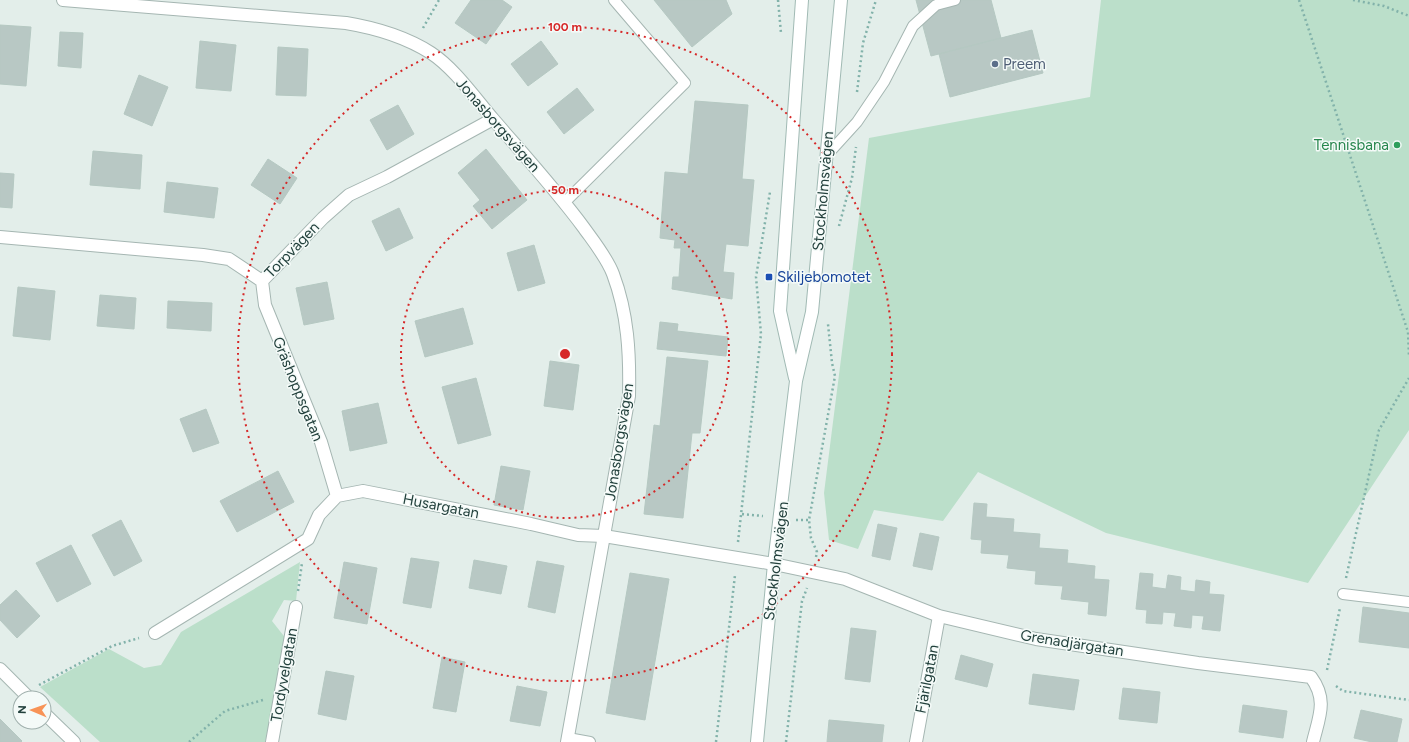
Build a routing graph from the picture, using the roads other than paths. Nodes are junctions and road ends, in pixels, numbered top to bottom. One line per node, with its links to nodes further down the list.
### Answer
1 (63, 0): 6 (street, Jonasborgsvägen)
2 (614, 0): 8 (lane)
3 (841, 0): 7 (street, Stockholmsvägen)
4 (955, 0): 7 (lane)
5 (800, 3): 11 (street, Stockholmsvägen)
6 (493, 119): 8 (street, Jonasborgsvägen); 10 (street, Torpvägen)
7 (826, 154): 11 (street, Stockholmsvägen)
8 (565, 202): 13 (street, Jonasborgsvägen)
9 (0, 237): 10 (street, Torpvägen)
10 (262, 281): 12 (street, Gräshoppsgatan)
11 (796, 381): 14 (street, Stockholmsvägen)
12 (337, 496): 13 (street, Husargatan); 19 (street)
13 (604, 536): 14 (street, Husargatan); 23 (street, Jonasborgsvägen)
14 (774, 564): 18 (street, Grenadjärgatan); 27 (street, Stockholmsvägen)
15 (1343, 594): 16 (lane)
16 (1409, 602)
17 (296, 607): 25 (street, Tordyvelgatan)
18 (939, 616): 28 (street, Fjärilgatan); 29 (street, Grenadjärgatan)
19 (155, 633)
20 (0, 669): 21 (street)
21 (20, 690)
22 (52, 721): 24 (street)
23 (568, 740): 26 (lane)
24 (74, 742)
25 (272, 742)
26 (590, 742)
27 (757, 742)
28 (916, 742)
29 (1313, 742)

